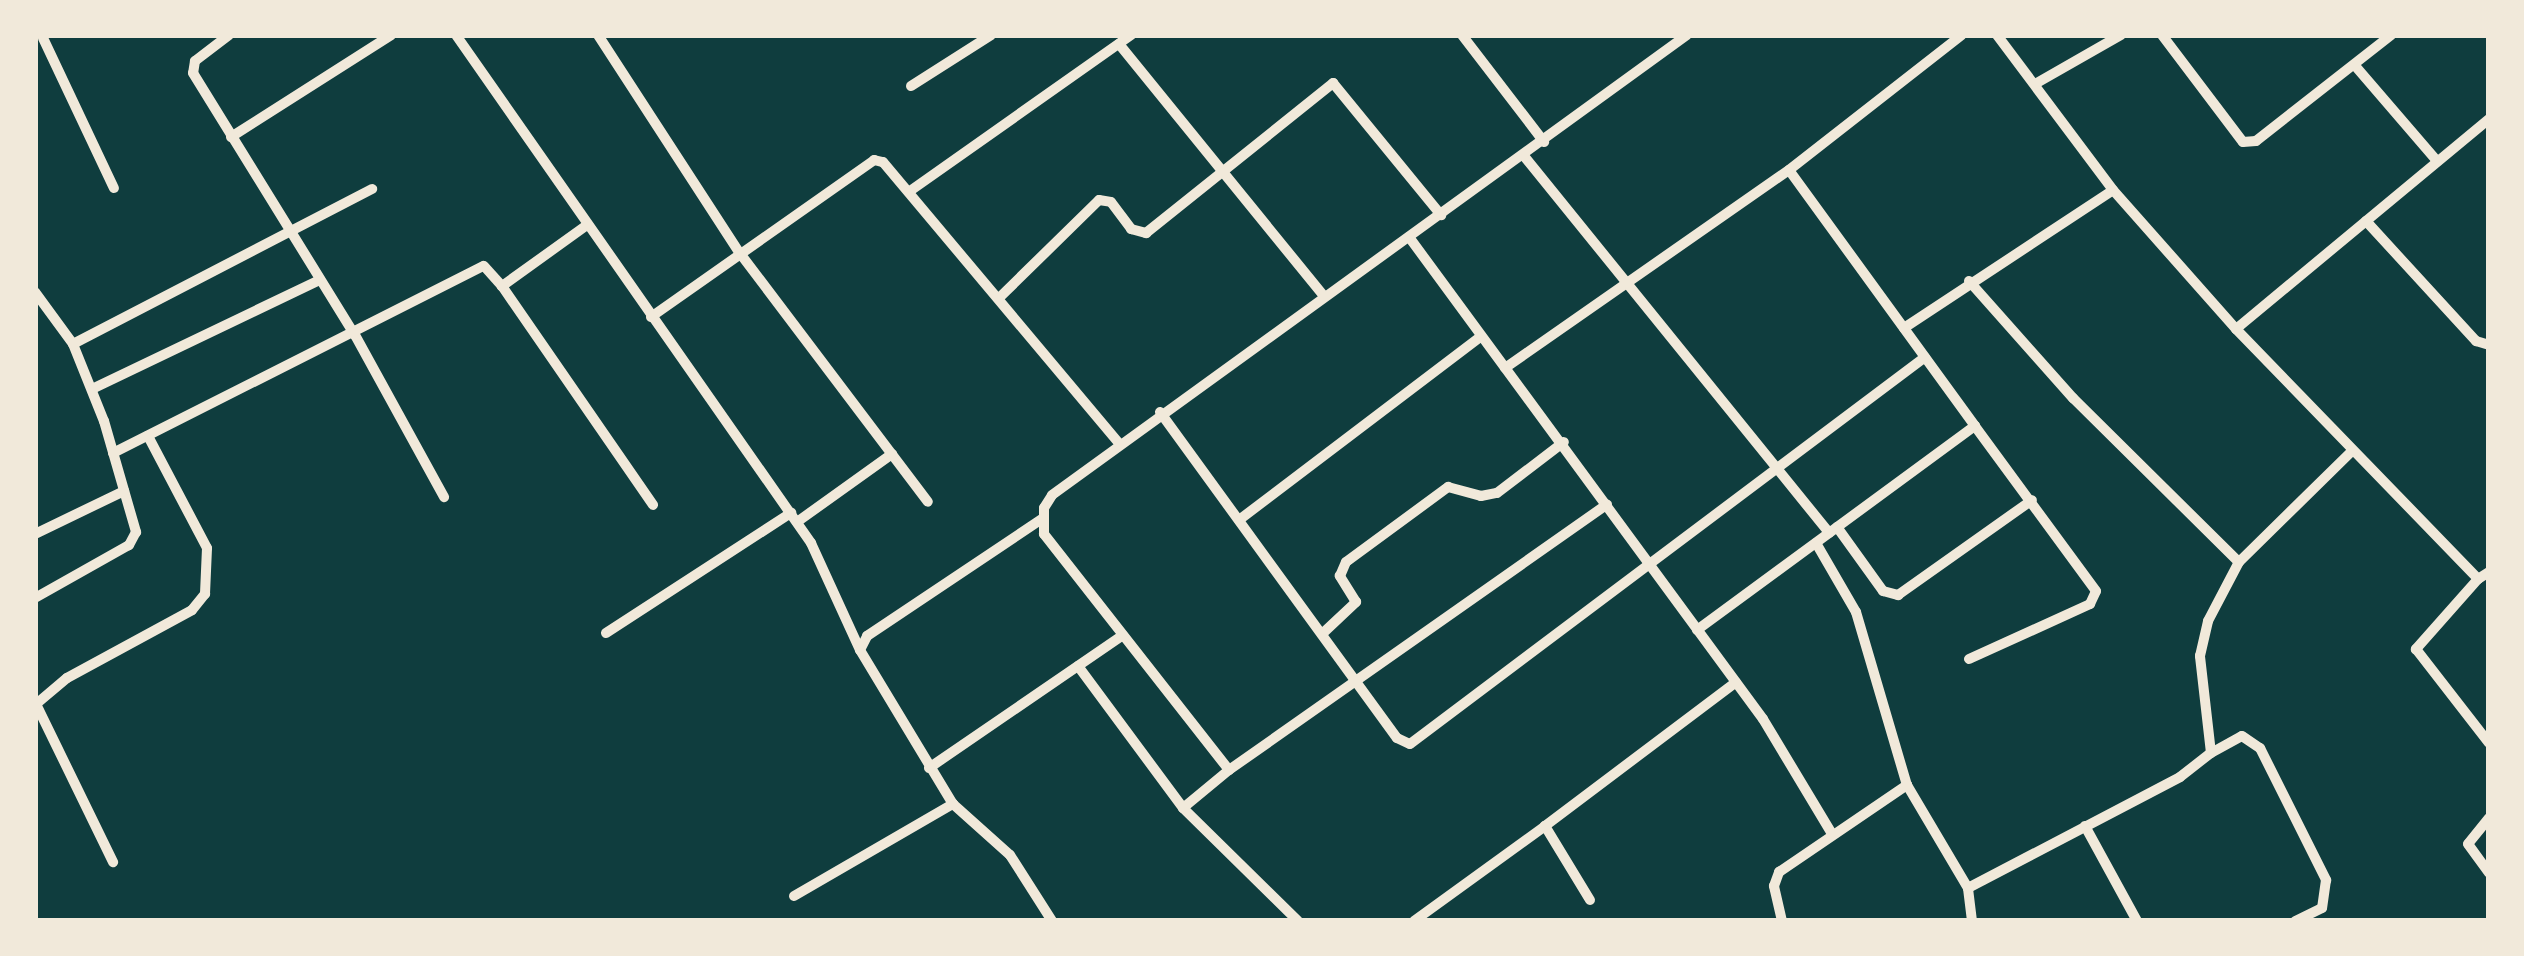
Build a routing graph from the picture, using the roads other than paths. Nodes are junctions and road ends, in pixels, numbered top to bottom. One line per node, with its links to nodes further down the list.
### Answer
1 (230, 35): 20 (street)
2 (391, 35): 20 (street)
3 (456, 35): 32 (street)
4 (598, 35): 35 (street)
5 (991, 35): 18 (street)
6 (1131, 35): 15 (street)
7 (1462, 35): 21 (street)
8 (1687, 35): 21 (street)
9 (1962, 35): 24 (street)
10 (1998, 35): 17 (street)
11 (2121, 35): 17 (street)
12 (2162, 35): 16 (street)
13 (2391, 35): 16 (street)
14 (43, 38): 26 (street)
15 (1118, 44): 25 (street); 29 (street)
16 (2356, 68): 23 (street)
17 (2035, 84): 28 (street)
18 (911, 86)
19 (2489, 119): 23 (street)
20 (231, 138): 33 (street)
21 (1544, 142): 22 (street)
22 (1524, 156): 30 (street); 38 (street)
23 (2437, 160): 31 (street)
24 (1788, 170): 38 (street); 44 (street)
25 (1224, 171): 30 (street); 41 (street); 42 (street)
26 (114, 188)
27 (372, 189): 33 (street)
28 (2113, 190): 37 (street); 45 (street)
29 (910, 191): 35 (street); 42 (street)
30 (1440, 214): 34 (street)
31 (2366, 220): 45 (street); 49 (street)
32 (588, 225): 39 (street); 43 (street)
33 (291, 232): 36 (street); 48 (street)
34 (1408, 237): 41 (street); 47 (street)
35 (739, 252): 43 (street); 60 (street)
36 (320, 280): 46 (street); 52 (street)
37 (1969, 281): 44 (street); 75 (street)
38 (1628, 285): 51 (street); 61 (street)
39 (502, 286): 46 (street); 67 (street)
40 (35, 292): 48 (street)
41 (1324, 296): 53 (street)
42 (999, 298): 56 (street)
43 (651, 317): 68 (street)
44 (1904, 328): 50 (street)
45 (2236, 329): 58 (street)
46 (355, 336): 55 (street); 63 (street)
47 (1482, 336): 51 (street); 70 (street)
48 (73, 344): 52 (street)
49 (2489, 345)
50 (1925, 357): 54 (street); 61 (street)
51 (1505, 368): 57 (street)
52 (92, 389): 59 (street)
53 (1160, 412): 56 (street); 70 (street)
54 (1976, 426): 64 (street); 71 (street)
55 (148, 436): 59 (street); 88 (street)
56 (1118, 442): 69 (street)
57 (1564, 442): 66 (street); 81 (street)
58 (2351, 452): 75 (street); 77 (street)
59 (114, 453): 62 (street)
60 (892, 454): 65 (street); 68 (street)
61 (1774, 466): 71 (street); 74 (street)
62 (124, 491): 72 (street); 78 (street)
63 (444, 497)
64 (2032, 500): 71 (street); 84 (street)
65 (928, 502)
66 (1607, 504): 74 (street); 86 (street)
67 (653, 505)
68 (794, 518): 80 (street); 83 (street)
69 (1042, 519): 82 (street); 83 (street)
70 (1239, 520): 81 (street)
71 (1833, 530): 73 (street)
72 (35, 534)
73 (1816, 543): 79 (street); 93 (street)
74 (1648, 562): 79 (street); 86 (street)
75 (2239, 562): 90 (street)
76 (2489, 572): 77 (street)
77 (2478, 579): 89 (street)
78 (35, 598)
79 (1697, 630): 87 (street)
80 (606, 633)
81 (1322, 634): 86 (street)
82 (1123, 635): 85 (street); 92 (street)
83 (860, 650): 91 (street)
84 (1969, 659)
85 (1078, 666): 91 (street); 95 (street)
86 (1357, 682): 92 (street)
87 (1736, 682): 97 (street); 99 (street)
88 (35, 705): 100 (street)
89 (2489, 743)
90 (2211, 754): 98 (street); 111 (street)
91 (929, 768): 94 (street)
92 (1229, 770): 95 (street)
93 (1908, 784): 99 (street); 102 (street)
94 (953, 804): 103 (street); 105 (street)
95 (1182, 808): 106 (street)
96 (2489, 818): 101 (street)
97 (1545, 826): 104 (street); 107 (street)
98 (2086, 826): 102 (street); 110 (street)
99 (1832, 834): 108 (street)
100 (113, 862)
101 (2489, 873)
102 (1968, 888): 109 (street)
103 (794, 896)
104 (1590, 900)
105 (1052, 921)
106 (1298, 921)
107 (1414, 921)
108 (1782, 921)
109 (1972, 921)
110 (2137, 921)
111 (2295, 921)

